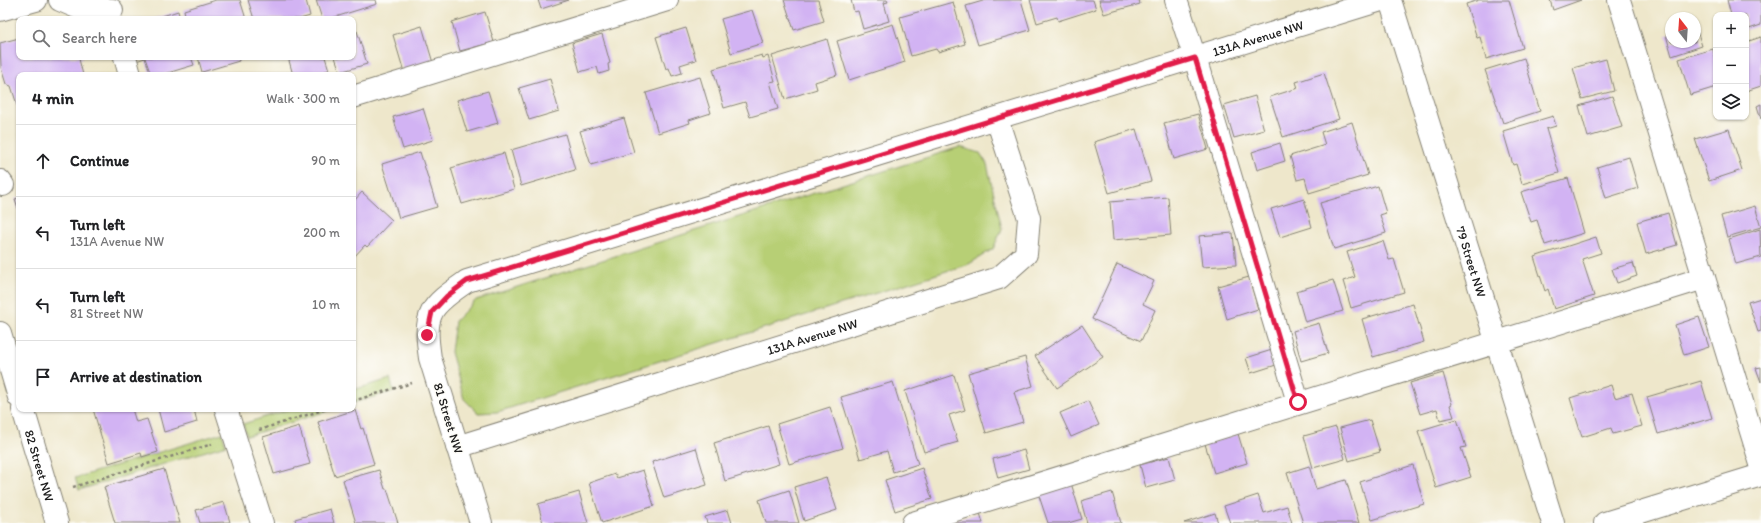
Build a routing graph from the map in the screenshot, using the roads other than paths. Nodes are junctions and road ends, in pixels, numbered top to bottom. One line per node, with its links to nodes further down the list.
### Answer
1 (36, 0): 8 (street)
2 (60, 0): 9 (street)
3 (667, 0): 13 (street)
4 (1176, 0): 10 (street)
5 (1381, 0): 10 (street, 131A Avenue NW)
6 (1390, 0): 18 (street, 79 Street NW)
7 (1619, 0): 15 (street)
8 (0, 10)
9 (112, 10)
10 (1195, 58): 14 (street, 131A Avenue NW); 20 (street)
11 (126, 60): 12 (street)
12 (129, 72)
13 (356, 95)
14 (997, 119): 16 (street, 131A Avenue NW); 23 (street, 131A Avenue NW)
15 (1704, 278): 18 (street); 24 (street)
16 (432, 312): 23 (street, 81 Street NW)
17 (0, 333): 19 (street)
18 (1496, 343): 20 (street); 30 (street, 79 Street NW)
19 (16, 387)
20 (1298, 402): 29 (street)
21 (23, 412): 26 (street, 82 Street NW)
22 (227, 412): 27 (street)
23 (457, 447): 28 (street, 81 Street NW)
24 (1761, 464)
25 (1761, 475): 31 (street)
26 (57, 523)
27 (262, 523)
28 (481, 523)
29 (913, 523)
30 (1553, 523)
31 (1605, 523)

